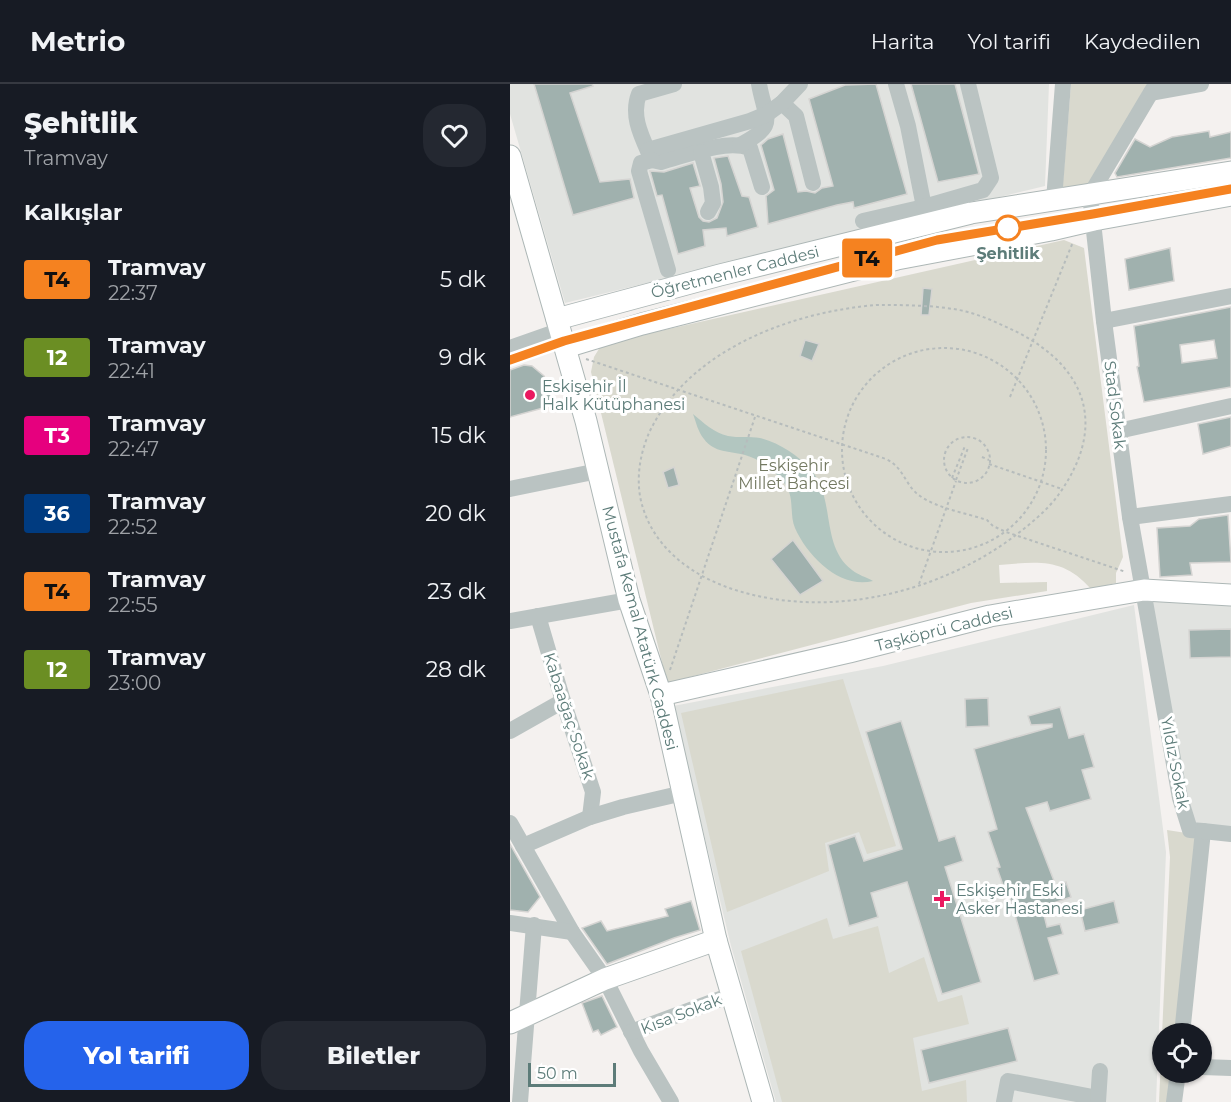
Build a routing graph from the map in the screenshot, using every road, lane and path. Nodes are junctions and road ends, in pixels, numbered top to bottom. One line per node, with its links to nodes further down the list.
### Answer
1 (674, 84): 14 (street)
2 (759, 84): 10 (street)
3 (800, 84): 9 (street)
4 (896, 84): 24 (street)
5 (968, 84): 24 (street)
6 (1063, 84): 22 (street)
7 (1201, 84): 8 (street)
8 (1154, 89): 20 (street)
9 (782, 103): 10 (street); 18 (street)
10 (767, 114): 11 (street); 12 (street)
11 (719, 138): 12 (street); 13 (street); 14 (street)
12 (740, 145): 19 (street)
13 (701, 152): 14 (street); 23 (street)
14 (650, 155): 28 (street)
15 (510, 156): 17 (main road, Mustafa Kemal Atatürk Caddesi)
16 (1231, 171): 20 (main road, Öğretmenler Caddesi)
17 (514, 181): 31 (main road, Mustafa Kemal Atatürk Caddesi)
18 (813, 183)
19 (762, 187)
20 (1090, 195): 22 (main road, Öğretmenler Caddesi); 25 (street, Stad Sokak)
21 (1231, 195): 25 (main road, Öğretmenler Caddesi)
22 (1054, 200): 24 (main road, Öğretmenler Caddesi)
23 (708, 212)
24 (926, 216): 26 (street); 31 (main road, Öğretmenler Caddesi)
25 (1094, 220): 30 (street, Stad Sokak); 31 (main road, Öğretmenler Caddesi)
26 (863, 221)
27 (1076, 236): 32 (path)
28 (668, 270)
29 (1231, 296): 30 (street)
30 (1104, 321): 39 (street, Stad Sokak)
31 (566, 338): 33 (street); 35 (path); 43 (main road, Mustafa Kemal Atatürk Caddesi)
32 (1033, 341): 34 (path); 35 (path); 48 (path)
33 (510, 348)
34 (1017, 380): 36 (path); 40 (path); 46 (path)
35 (679, 390): 38 (path); 56 (path)
36 (1010, 397)
37 (1231, 406): 39 (street)
38 (756, 416): 40 (path); 56 (path)
39 (1118, 431): 51 (street, Stad Sokak)
40 (842, 446): 50 (path); 54 (path)
41 (982, 457): 42 (path)
42 (989, 462): 44 (path); 45 (path); 46 (path)
43 (598, 471): 47 (street); 60 (main road, Mustafa Kemal Atatürk Caddesi)
44 (952, 478): 45 (path); 45 (path)
45 (956, 480): 50 (path)
46 (1041, 482): 48 (path); 52 (path)
47 (510, 489)
48 (1062, 489): 53 (path)
49 (1231, 504): 51 (street)
50 (947, 507): 52 (path); 54 (path)
51 (1130, 518): 58 (street, Stad Sokak)
52 (1006, 532): 53 (path); 54 (path)
53 (1015, 535): 55 (path); 57 (path)
54 (931, 552): 57 (path)
55 (1127, 572)
56 (701, 576): 57 (path); 63 (path)
57 (920, 584)
58 (1144, 590): 59 (main road, Taşköprü Caddesi); 63 (main road, Taşköprü Caddesi); 69 (street, Yıldız Sokak)
59 (1231, 596)
60 (629, 600): 61 (street); 63 (main road, Mustafa Kemal Atatürk Caddesi)
61 (537, 616): 62 (street); 64 (street, Kabaağaç Sokak)
62 (510, 621)
63 (664, 687): 66 (main road, Mustafa Kemal Atatürk Caddesi)
64 (563, 701): 65 (street); 67 (street, Kabaağaç Sokak)
65 (510, 731)
66 (683, 793): 67 (street); 75 (main road, Mustafa Kemal Atatürk Caddesi)
67 (590, 817): 71 (street)
68 (510, 823): 71 (street)
69 (1203, 831): 70 (street); 79 (street)
70 (1231, 834)
71 (523, 846): 74 (street)
72 (510, 923): 73 (street)
73 (534, 925): 74 (street); 78 (street)
74 (572, 932): 76 (street)
75 (716, 940): 76 (main road); 77 (main road, Mustafa Kemal Atatürk Caddesi)
76 (605, 980): 78 (main road); 80 (street)
77 (731, 995): 80 (street, Kısa Sokak); 88 (main road, Mustafa Kemal Atatürk Caddesi)
78 (519, 1019): 86 (street)
79 (1183, 1023)
80 (631, 1032): 87 (street)
81 (1212, 1067): 82 (street)
82 (1231, 1068)
83 (1100, 1071): 85 (street)
84 (1177, 1083): 90 (street)
85 (1098, 1100): 89 (street)
86 (520, 1102)
87 (671, 1102)
88 (763, 1102)
89 (1004, 1102)
90 (1174, 1102)

